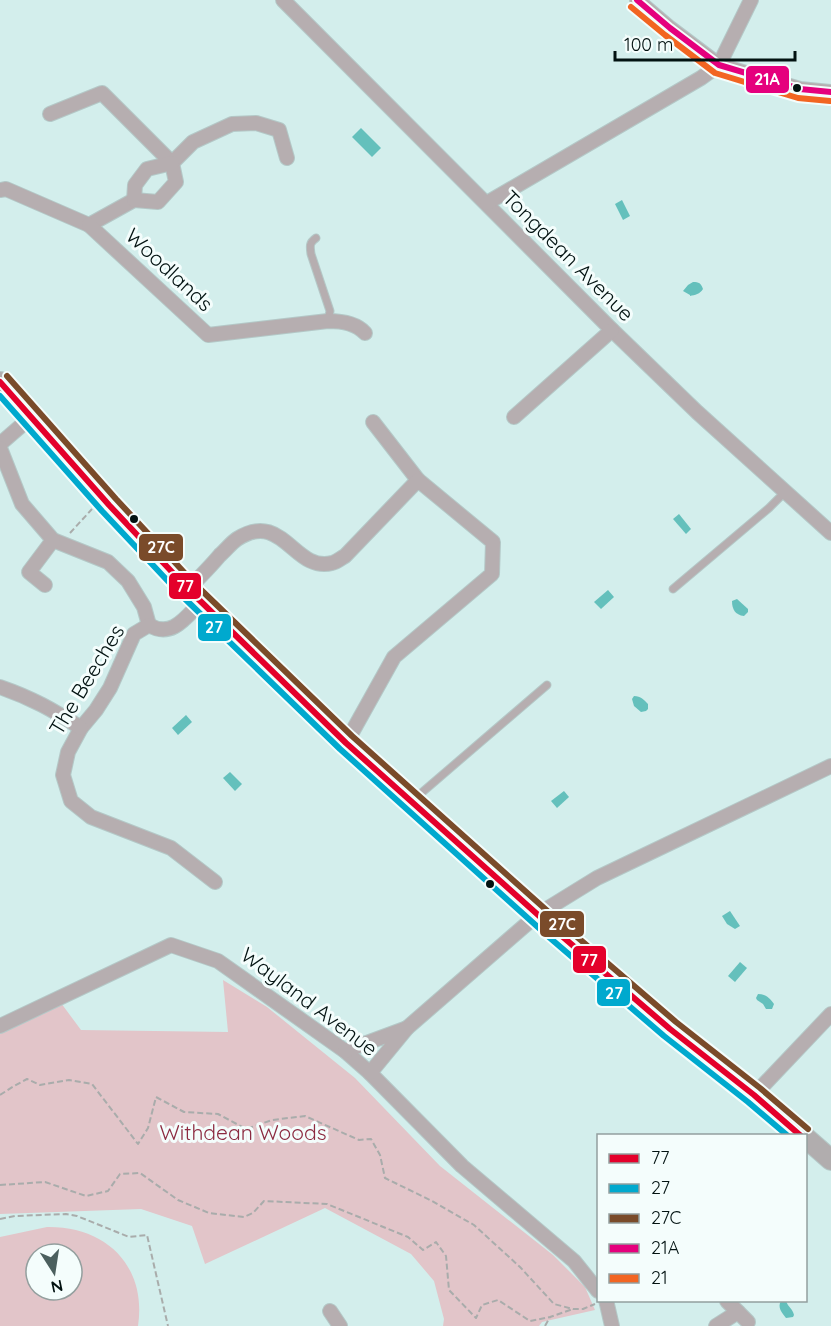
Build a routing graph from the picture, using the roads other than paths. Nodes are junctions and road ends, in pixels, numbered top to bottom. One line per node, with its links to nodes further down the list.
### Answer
1 (283, 0): 11 (street, Tongdean Avenue)
2 (637, 0): 4 (street)
3 (751, 0): 4 (street)
4 (719, 65): 5 (street); 11 (street)
5 (831, 92)
6 (51, 114): 8 (street)
7 (287, 158): 8 (street)
8 (172, 163): 10 (street); 10 (street)
9 (0, 190): 12 (street, Woodlands)
10 (134, 200): 12 (street)
11 (486, 203): 15 (street, Tongdean Avenue)
12 (89, 225): 14 (street, Woodlands)
13 (316, 238): 14 (lane)
14 (328, 321): 16 (street, Woodlands)
15 (612, 330): 18 (street); 23 (street, Tongdean Avenue)
16 (364, 333)
17 (0, 382): 19 (street)
18 (514, 417)
19 (30, 418): 21 (street); 28 (street)
20 (373, 422): 22 (street)
21 (0, 446): 25 (street)
22 (417, 480): 28 (street); 33 (street)
23 (785, 492): 24 (street, Tongdean Avenue); 27 (lane)
24 (831, 533)
25 (57, 542): 26 (street); 29 (street)
26 (45, 585)
27 (673, 589)
28 (195, 596): 29 (street, The Beeches); 33 (street)
29 (149, 625): 32 (street, The Beeches)
30 (547, 685): 35 (lane)
31 (0, 687): 32 (street)
32 (81, 728): 36 (street, The Beeches)
33 (346, 744): 35 (street)
34 (831, 766): 37 (street)
35 (411, 803): 37 (street)
36 (215, 882)
37 (537, 915): 40 (street); 43 (street)
38 (831, 1014): 43 (street)
39 (0, 1026): 41 (street, Wayland Avenue)
40 (408, 1028): 41 (street); 42 (street)
41 (345, 1051): 42 (street, Wayland Avenue)
42 (370, 1073): 47 (street, Wayland Avenue)
43 (754, 1095): 44 (street)
44 (800, 1134)
45 (807, 1140): 46 (street)
46 (831, 1160)
47 (597, 1290)
48 (606, 1302): 52 (street)
49 (728, 1302): 53 (street)
50 (330, 1311): 51 (street)
51 (340, 1326)
52 (612, 1326)
53 (716, 1326)

